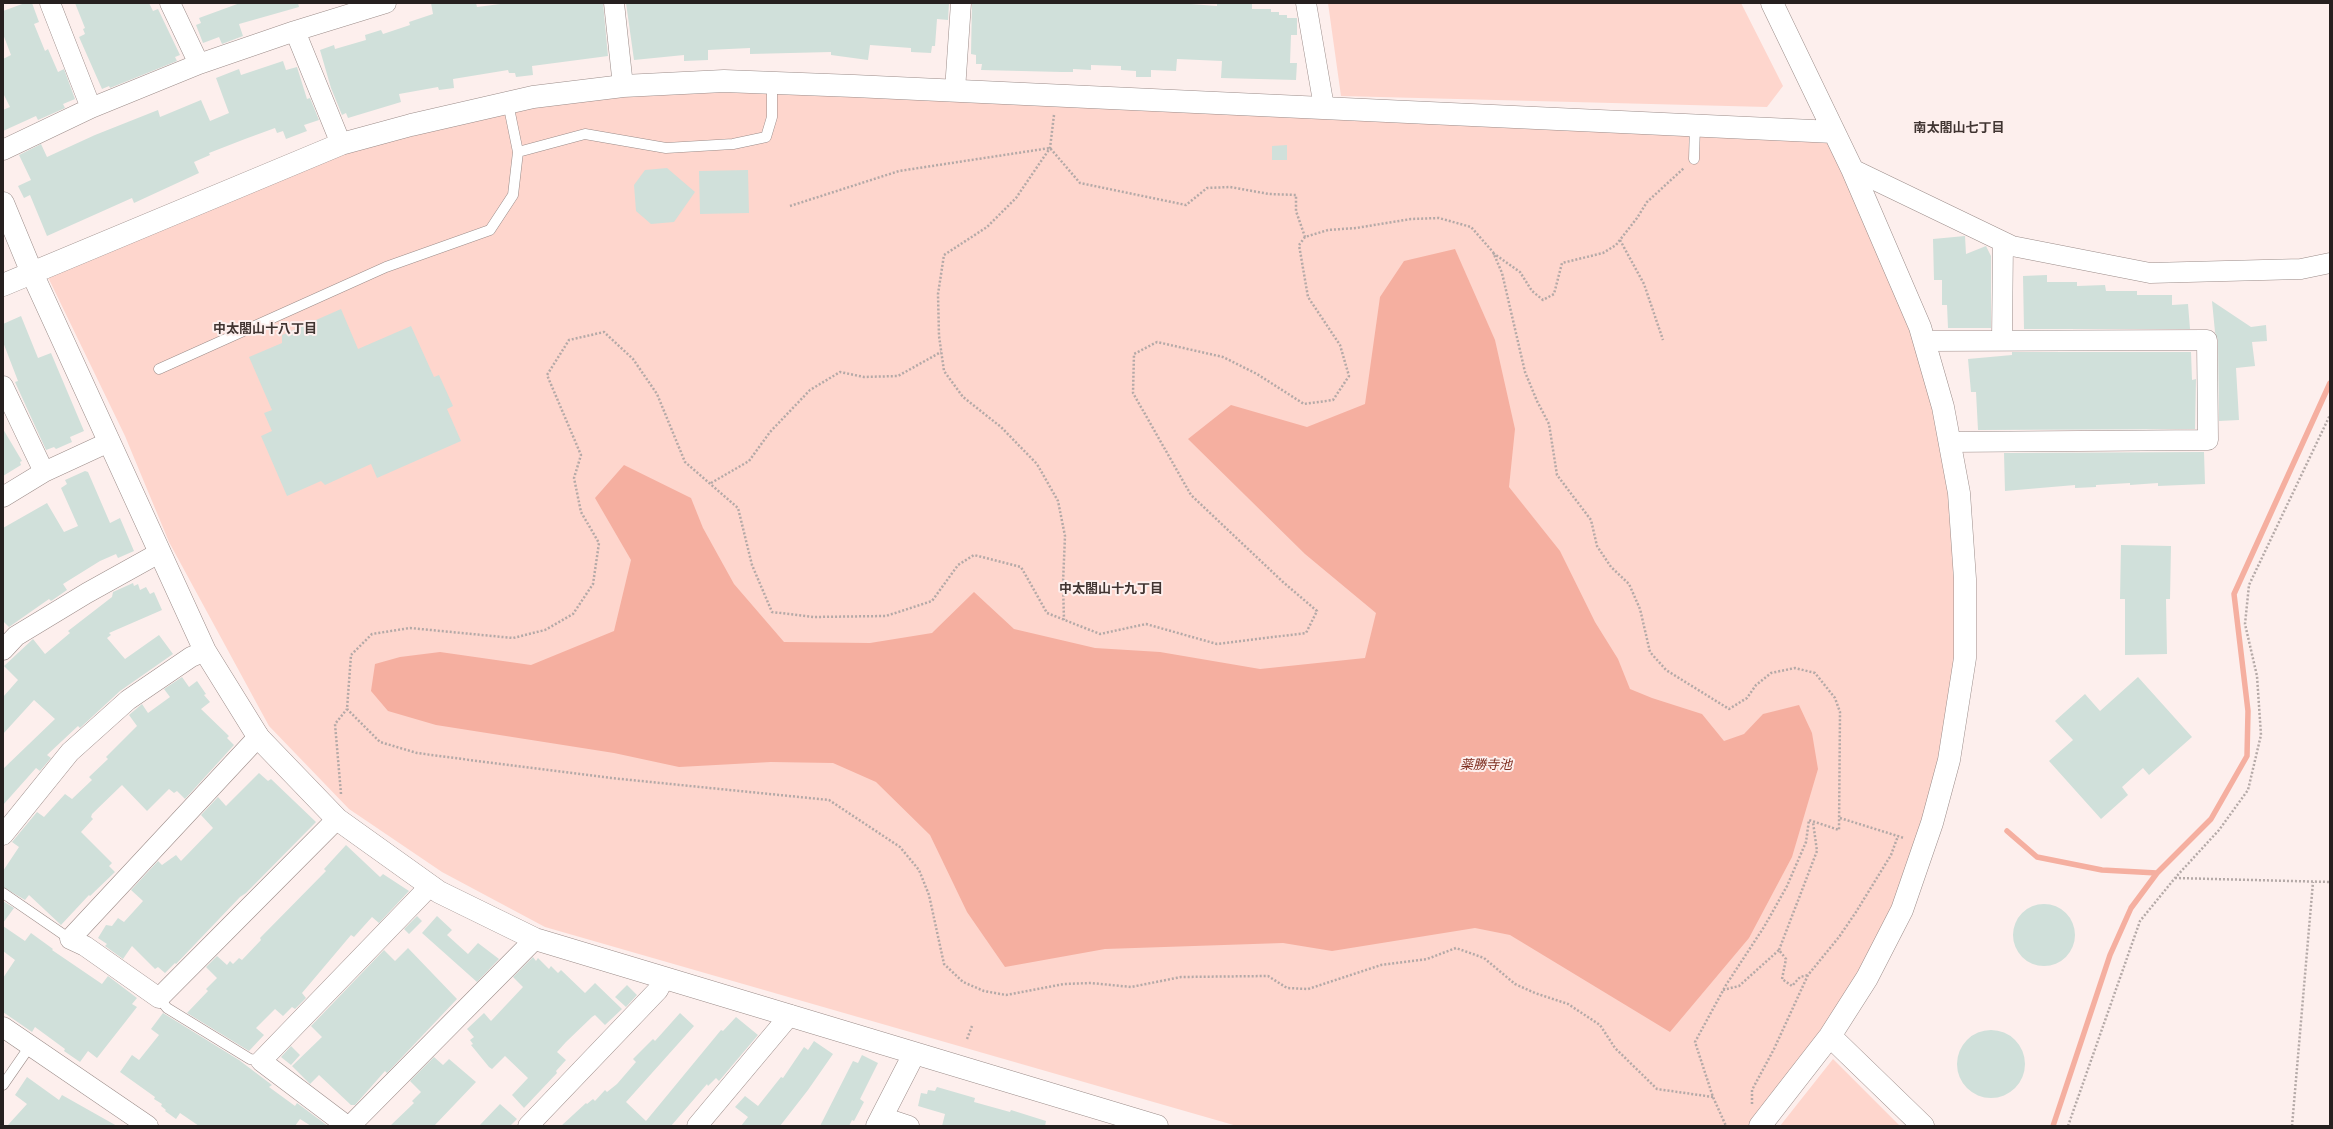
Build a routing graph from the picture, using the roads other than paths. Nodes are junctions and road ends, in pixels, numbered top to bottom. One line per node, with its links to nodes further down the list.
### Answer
1 (50, 3): 15 (street)
2 (170, 3): 9 (street)
3 (386, 3): 8 (street)
4 (614, 3): 11 (street)
5 (961, 3): 12 (street)
6 (1306, 3): 14 (street)
7 (1772, 3): 17 (street)
8 (295, 31): 9 (street); 18 (street)
9 (199, 64): 15 (street)
10 (772, 83): 11 (street); 12 (street); 20 (lane)
11 (623, 86): 13 (street)
12 (955, 90): 14 (street)
13 (508, 103): 18 (street); 20 (lane)
14 (1324, 107): 16 (street)
15 (91, 108): 19 (street)
16 (1695, 125): 17 (street); 21 (lane)
17 (1834, 132): 22 (street)
18 (341, 144): 26 (street)
19 (3, 150)
20 (518, 152): 30 (lane)
21 (1694, 159)
22 (1852, 169): 24 (street); 29 (street)
23 (3, 203): 26 (street)
24 (2003, 242): 25 (street); 28 (street)
25 (2330, 263)
26 (32, 273): 27 (street); 32 (street)
27 (3, 286)
28 (2002, 340): 29 (street); 33 (street)
29 (1924, 341): 33 (street)
30 (159, 368)
31 (3, 386): 34 (street)
32 (109, 442): 34 (street); 36 (street)
33 (1950, 442): 50 (street)
34 (44, 472): 35 (street)
35 (3, 497)
36 (159, 553): 37 (street); 38 (street)
37 (3, 650)
38 (205, 651): 39 (street); 41 (street)
39 (259, 736): 40 (street); 44 (street)
40 (337, 820): 42 (street); 47 (street)
41 (3, 835)
42 (430, 886): 45 (street); 53 (street)
43 (3, 893): 44 (lane)
44 (70, 939): 47 (street)
45 (535, 939): 46 (street); 59 (street)
46 (664, 978): 48 (street); 60 (street)
47 (158, 998): 53 (lane)
48 (790, 1015): 52 (street); 61 (street)
49 (3, 1027): 51 (street)
50 (1830, 1036): 55 (street); 64 (street)
51 (30, 1046): 54 (lane); 57 (street)
52 (914, 1054): 56 (street); 63 (street)
53 (261, 1061): 58 (street)
54 (3, 1085)
55 (1756, 1116)
56 (879, 1122): 62 (street)
57 (148, 1126)
58 (347, 1126)
59 (350, 1126)
60 (528, 1126)
61 (697, 1126)
62 (909, 1126)
63 (1157, 1126)
64 (1923, 1126)

